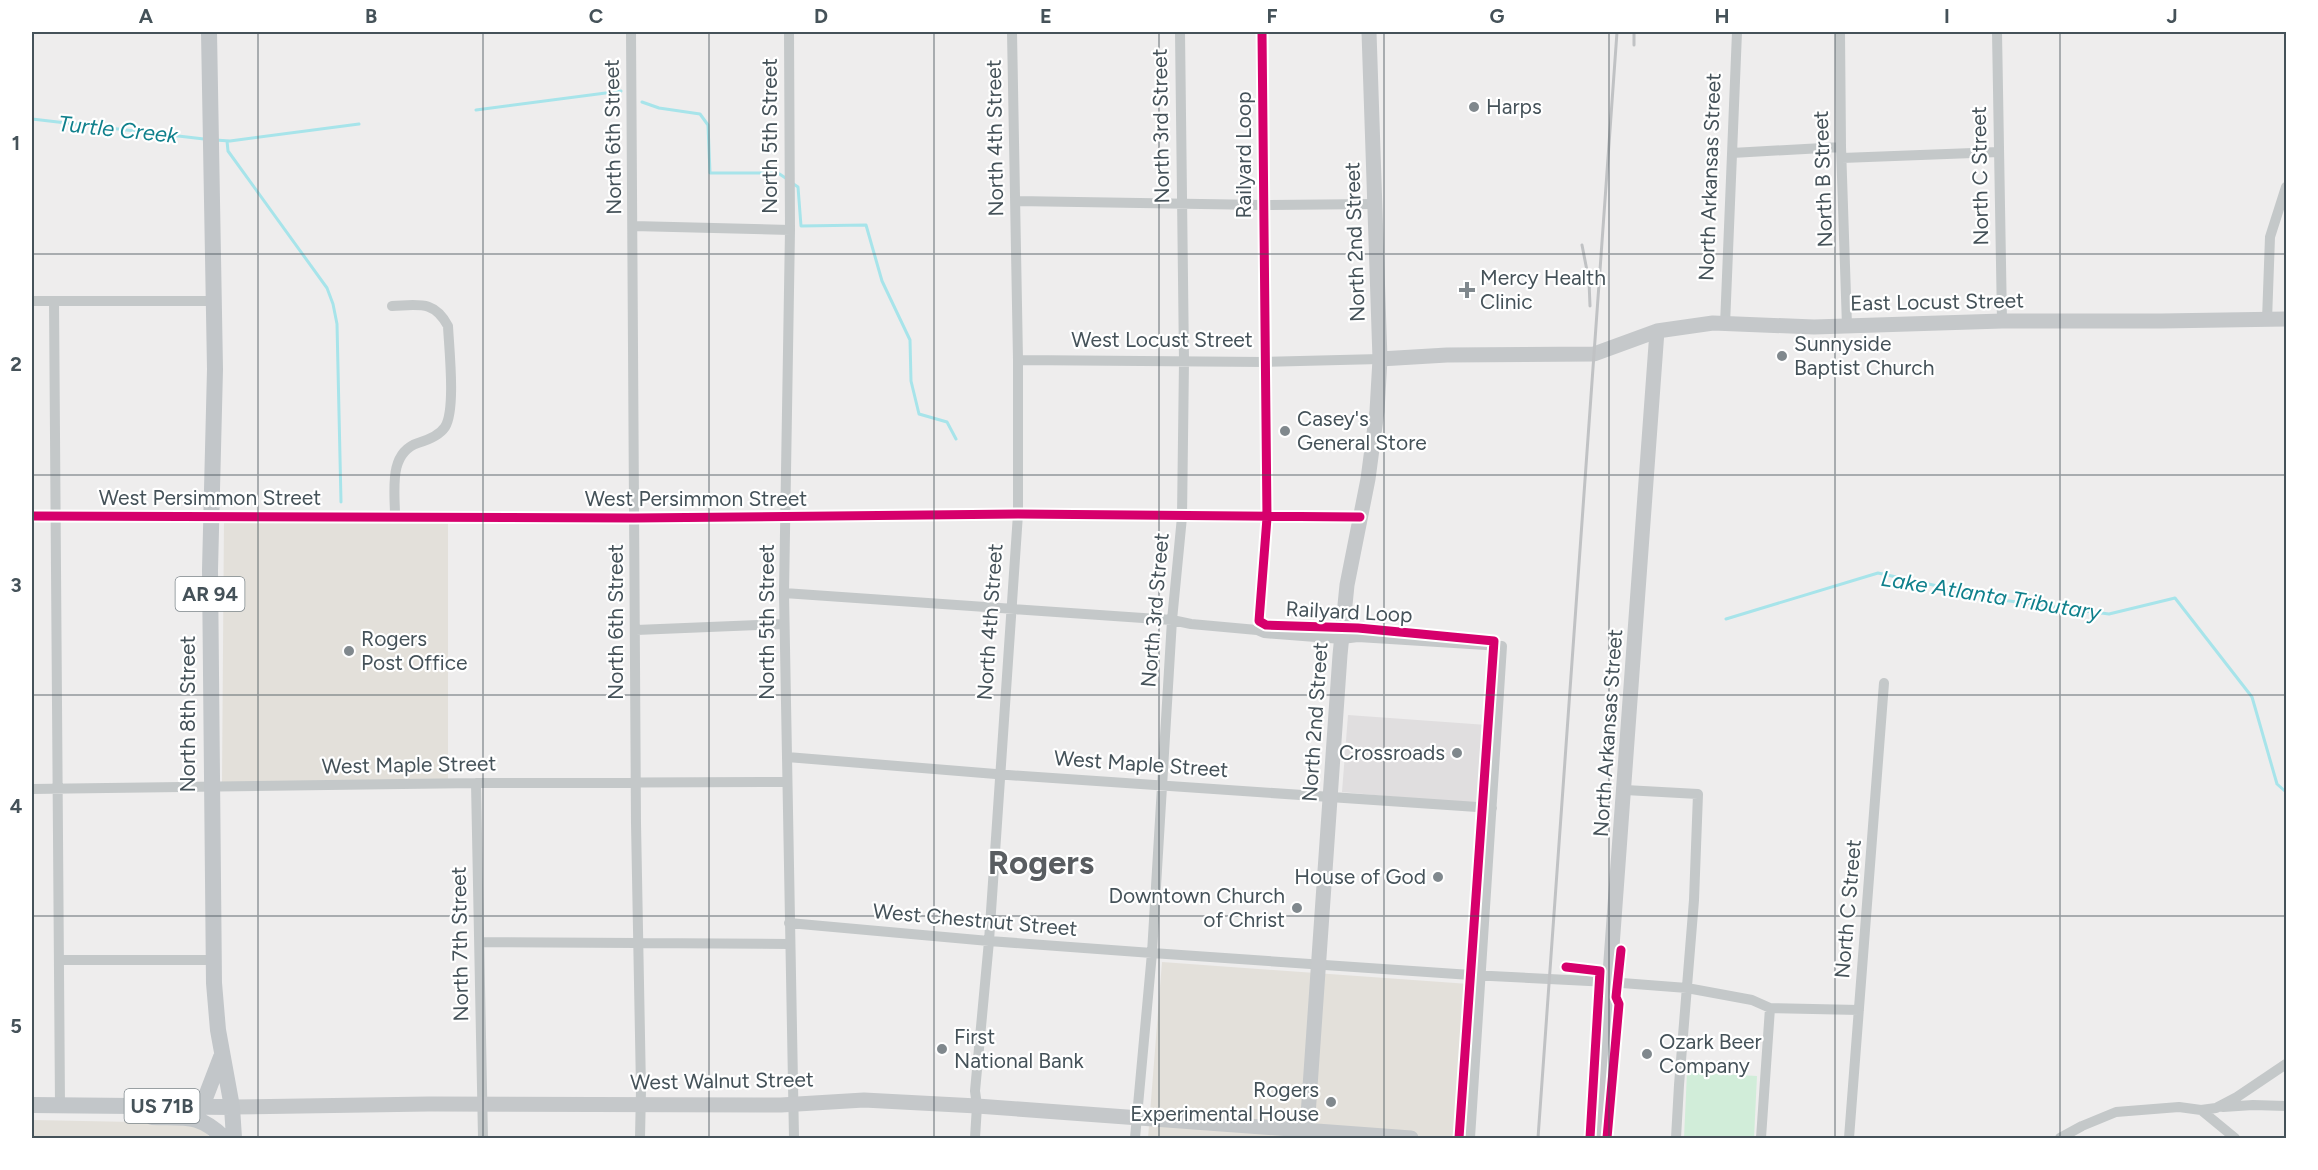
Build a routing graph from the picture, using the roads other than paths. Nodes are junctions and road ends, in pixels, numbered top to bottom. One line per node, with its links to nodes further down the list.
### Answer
1 (209, 32): 21 (main road, North 8th Street / AR 94)
2 (631, 32): 17 (street, North 6th Street)
3 (789, 32): 18 (street, North 5th Street)
4 (1012, 32): 14 (street, North 4th Street)
5 (1180, 32): 15 (street, North 3rd Street)
6 (1369, 32): 16 (main road, North 2nd Street)
7 (1737, 32): 11 (street, North Arkansas Street)
8 (1840, 32): 12 (street, North B Street)
9 (1997, 32): 10 (street, North C Street)
10 (1999, 152): 12 (street); 25 (street, North C Street)
11 (1732, 153): 12 (street); 26 (street, North Arkansas Street)
12 (1841, 153): 27 (street, North B Street)
13 (2286, 187): 24 (street)
14 (1016, 201): 15 (street); 31 (street, North 4th Street)
15 (1182, 204): 16 (street); 32 (street, North 3rd Street)
16 (1375, 204): 30 (main road, North 2nd Street)
17 (633, 226): 18 (street); 41 (street, North 6th Street)
18 (790, 230): 38 (street, North 5th Street)
19 (32, 301): 20 (street)
20 (54, 301): 21 (street); 35 (street)
21 (213, 301): 36 (main road, North 8th Street / AR 94)
22 (392, 306): 37 (street)
23 (2286, 319): 24 (main road, East Locust Street)
24 (2267, 320): 25 (main road, East Locust Street)
25 (2002, 321): 27 (main road, East Locust Street)
26 (1725, 325): 27 (main road, East Locust Street); 28 (main road, East Locust Street)
27 (1846, 326)
28 (1657, 331): 29 (main road, East Locust Street); 58 (main road, North Arkansas Street)
29 (1594, 354): 30 (main road, West Locust Street)
30 (1380, 359): 32 (street, West Locust Street); 40 (main road, North 2nd Street)
31 (1018, 360): 32 (street, West Locust Street); 33 (street, North 4th Street)
32 (1184, 361): 39 (street, North 3rd Street)
33 (1018, 514): 38 (street, West Persimmon Street); 39 (street, West Persimmon Street); 43 (street, North 4th Street)
34 (32, 516): 35 (street, West Persimmon Street)
35 (55, 516): 36 (street, West Persimmon Street); 55 (street)
36 (212, 516): 37 (street, West Persimmon Street); 56 (main road, North 8th Street / AR 94)
37 (395, 516): 41 (street, West Persimmon Street)
38 (787, 516): 41 (street, West Persimmon Street); 42 (street, North 5th Street)
39 (1182, 517): 40 (street, West Persimmon Street); 44 (street, North 3rd Street)
40 (1360, 517): 47 (main road, North 2nd Street)
41 (634, 518): 46 (street, North 6th Street)
42 (784, 593): 43 (street); 45 (street, North 5th Street)
43 (1011, 610): 44 (street); 50 (street, North 4th Street)
44 (1172, 620): 47 (street); 54 (street, North 3rd Street)
45 (784, 624): 46 (street); 49 (street, North 5th Street)
46 (636, 630): 53 (street, North 6th Street)
47 (1342, 639): 59 (main road, North 2nd Street); 60 (street)
48 (1884, 683): 74 (street, North C Street)
49 (787, 757): 50 (street, West Maple Street); 51 (street, North 5th Street)
50 (999, 774): 54 (street, West Maple Street); 62 (street, North 4th Street)
51 (787, 782): 53 (street, West Maple Street); 61 (street, North 5th Street)
52 (476, 783): 53 (street, West Maple Street); 56 (street, West Maple Street); 63 (street, North 7th Street)
53 (636, 783): 64 (street, North 6th Street)
54 (1163, 785): 59 (street, West Maple Street); 66 (street, North 3rd Street)
55 (57, 788): 56 (street, West Maple Street); 57 (street, West Maple Street); 67 (street)
56 (211, 788): 68 (main road, North 8th Street / AR 94)
57 (32, 789)
58 (1625, 790): 71 (main road, North Arkansas Street); 72 (street)
59 (1330, 796): 60 (street, West Maple Street); 69 (main road, North 2nd Street)
60 (1492, 808): 70 (street)
61 (789, 923): 62 (street, West Chestnut Street); 65 (street, North 5th Street)
62 (989, 941): 66 (street, West Chestnut Street); 83 (street, North 4th Street)
63 (480, 942): 64 (street); 77 (street, North 7th Street)
64 (638, 942): 65 (street); 81 (street, North 6th Street)
65 (789, 944): 78 (street, North 5th Street)
66 (1152, 953): 69 (street, West Chestnut Street); 89 (street, North 3rd Street)
67 (59, 960): 68 (street); 80 (street)
68 (213, 960): 75 (main road, North 8th Street / AR 94)
69 (1317, 963): 70 (street, West Chestnut Street); 90 (main road, North 2nd Street)
70 (1480, 975): 71 (street, West Chestnut Street); 99 (street)
71 (1609, 982): 72 (street, West Chestnut Street); 100 (main road, North Arkansas Street)
72 (1687, 988): 73 (street, West Chestnut Street); 101 (street)
73 (1770, 1008): 74 (street, West Chestnut Street); 102 (street)
74 (1859, 1010): 103 (street, North C Street)
75 (223, 1053): 85 (main road); 86 (main road, North 8th Street / AR 94)
76 (2286, 1064): 87 (street)
77 (483, 1104): 81 (main road, West Walnut Street); 86 (main road, West Walnut Street); 93 (street, North 7th Street)
78 (794, 1104): 81 (main road, West Walnut Street); 83 (main road, West Walnut Street); 95 (street, North 5th Street)
79 (32, 1105): 80 (main road, West Walnut Street / US 71B)
80 (60, 1105): 82 (main road, West Walnut Street / US 71B)
81 (640, 1105): 94 (street, North 6th Street)
82 (93, 1106): 85 (main road, West Walnut Street / US 71B); 91 (main road, US 71B)
83 (977, 1106): 89 (main road, West Walnut Street); 96 (street, North 4th Street)
84 (2286, 1106): 87 (street)
85 (189, 1107): 86 (main road, West Walnut Street / US 71B)
86 (232, 1107): 92 (main road, North 8th Street)
87 (2216, 1108): 88 (street)
88 (2202, 1110): 104 (street); 105 (street)
89 (1136, 1119): 90 (main road, West Walnut Street); 97 (street, North 3rd Street)
90 (1306, 1134): 98 (main road, West Walnut Street)
91 (224, 1138)
92 (234, 1138)
93 (483, 1138)
94 (640, 1138)
95 (794, 1138)
96 (975, 1138)
97 (1135, 1138)
98 (1411, 1138)
99 (1470, 1138)
100 (1598, 1138)
101 (1676, 1138)
102 (1761, 1138)
103 (1849, 1138)
104 (2060, 1138)
105 (2235, 1138)

